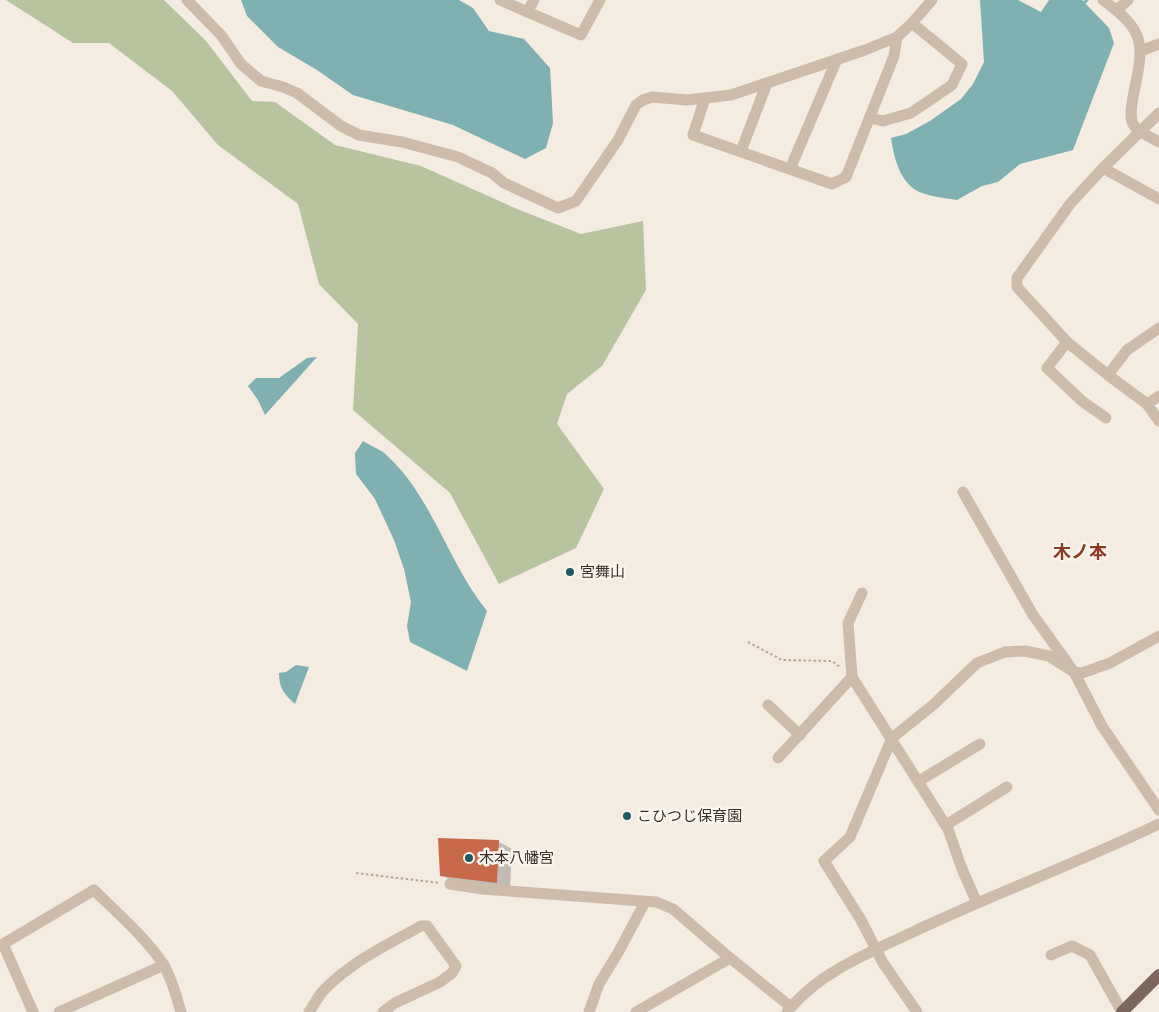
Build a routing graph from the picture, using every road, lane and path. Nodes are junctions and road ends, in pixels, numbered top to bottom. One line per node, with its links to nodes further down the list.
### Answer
1 (188, 0): 16 (street)
2 (500, 0): 9 (street)
3 (534, 0): 9 (street)
4 (600, 0): 9 (street)
5 (932, 0): 10 (street)
6 (1103, 0): 8 (street)
7 (1128, 0): 8 (street)
8 (1117, 10): 13 (street)
9 (527, 12)
10 (912, 23): 11 (street); 18 (street)
11 (897, 37): 14 (street); 18 (street)
12 (1159, 44): 13 (street)
13 (1141, 52): 19 (street)
14 (837, 59): 15 (street); 23 (street)
15 (767, 83): 16 (street); 21 (street)
16 (705, 98): 21 (street)
17 (1159, 113): 19 (street)
18 (870, 118): 23 (street)
19 (1140, 131): 20 (street); 22 (street)
20 (1159, 142)
21 (741, 151): 23 (street)
22 (1103, 168): 24 (street); 26 (street)
23 (790, 169)
24 (1159, 199)
25 (1159, 328): 27 (street)
26 (1067, 342): 27 (street); 30 (street)
27 (1108, 375): 29 (street)
28 (1159, 396): 29 (street)
29 (1147, 404): 31 (street)
30 (1106, 418)
31 (1159, 421)
32 (963, 492): 36 (street)
33 (862, 593): 37 (street)
34 (1159, 636): 36 (street)
35 (748, 642): 37 (path)
36 (1074, 672): 40 (street); 45 (street)
37 (852, 677): 39 (street); 40 (street)
38 (768, 706): 39 (street)
39 (800, 735): 42 (street)
40 (892, 738): 43 (street); 52 (street)
41 (980, 744): 43 (street)
42 (778, 758)
43 (919, 782): 47 (street)
44 (1007, 787): 47 (street)
45 (1159, 810)
46 (1159, 824): 51 (street)
47 (946, 826): 51 (street)
48 (356, 873): 49 (path)
49 (450, 884): 50 (street)
50 (645, 902): 54 (street); 63 (street)
51 (977, 903): 52 (street)
52 (876, 950): 57 (street); 65 (street)
53 (1051, 955): 66 (street)
54 (730, 958): 57 (street); 64 (street)
55 (164, 965): 58 (street); 59 (street); 60 (street)
56 (1159, 975): 66 (main road)
57 (789, 1010)
58 (33, 1012)
59 (59, 1012)
60 (181, 1012)
61 (309, 1012): 62 (street)
62 (383, 1012)
63 (589, 1012)
64 (636, 1012)
65 (916, 1012)
66 (1122, 1012)

